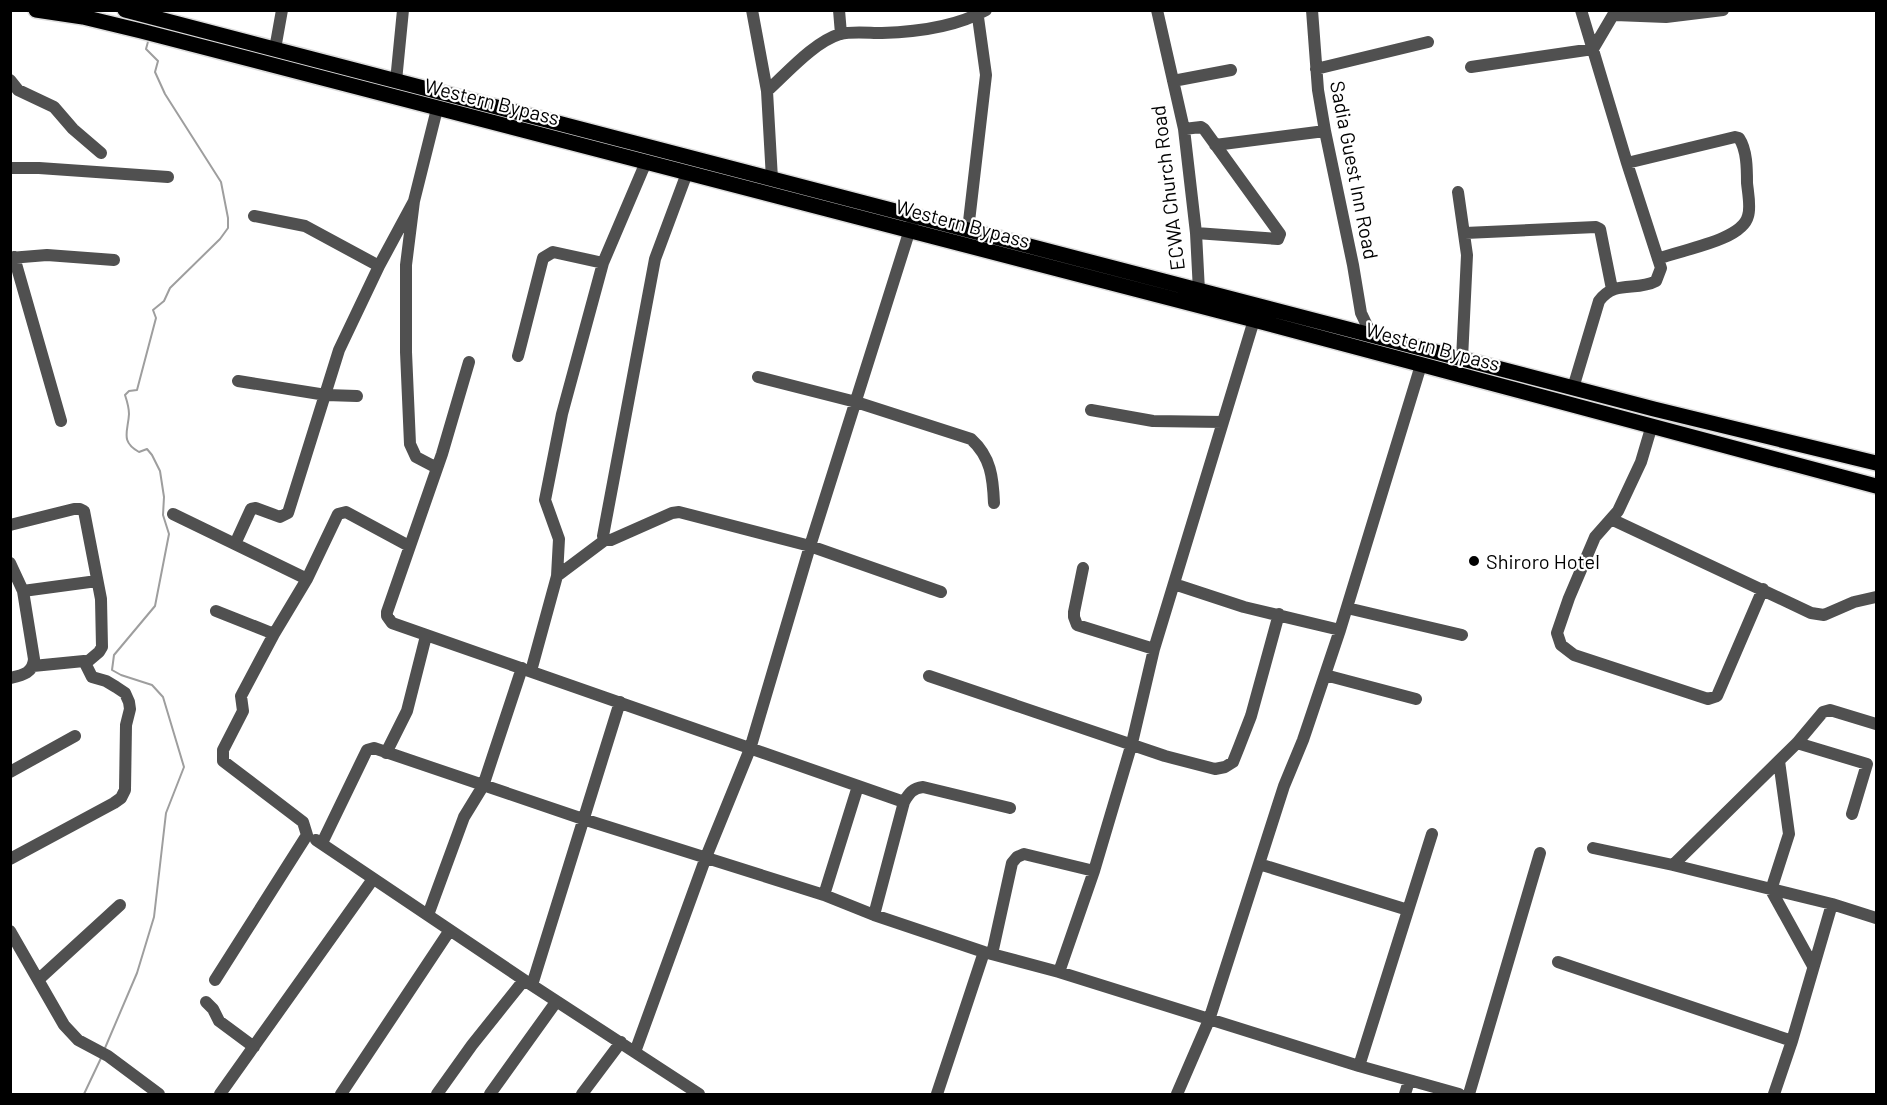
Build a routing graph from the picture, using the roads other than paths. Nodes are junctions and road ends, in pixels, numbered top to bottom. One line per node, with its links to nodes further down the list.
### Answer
1 (36, 10): 24 (main road, Western Bypass)
2 (125, 10): 15 (main road, Western Bypass)
3 (282, 10): 15 (street)
4 (403, 10): 21 (street)
5 (752, 10): 23 (street)
6 (839, 10): 13 (street)
7 (1156, 10): 22 (street, ECWA Church Road)
8 (1312, 10): 18 (street, Sadia Guest Inn Road)
9 (1581, 10): 16 (street)
10 (1723, 10): 12 (street)
11 (980, 12): 13 (street); 39 (street)
12 (1616, 13): 16 (street)
13 (841, 34): 23 (street)
14 (1428, 42): 18 (street)
15 (275, 49): 21 (main road, Western Bypass)
16 (1593, 49): 17 (street); 30 (street)
17 (1471, 67)
18 (1316, 69): 26 (street, Sadia Guest Inn Road)
19 (1231, 70): 22 (street)
20 (10, 80): 28 (street)
21 (396, 81): 34 (main road, Western Bypass)
22 (1173, 81): 25 (street, ECWA Church Road)
23 (767, 91): 34 (street)
24 (437, 109): 29 (main road, Western Bypass); 36 (street)
25 (1184, 129): 27 (street); 41 (street, ECWA Church Road)
26 (1325, 130): 27 (street); 50 (street, Sadia Guest Inn Road)
27 (1215, 145): 41 (street)
28 (101, 153)
29 (646, 162): 32 (main road, Western Bypass); 46 (street)
30 (1626, 163): 44 (street); 44 (street)
31 (10, 168): 33 (street)
32 (687, 173): 40 (main road, Western Bypass); 75 (street)
33 (168, 177)
34 (772, 179): 38 (main road, Western Bypass)
35 (1458, 192): 42 (street)
36 (414, 201): 47 (street); 69 (street)
37 (254, 216): 47 (street)
38 (914, 216): 39 (main road, Western Bypass); 40 (street)
39 (968, 230): 49 (main road, Western Bypass)
40 (910, 231): 51 (main road, Western Bypass); 63 (street)
41 (1196, 233): 49 (street, ECWA Church Road)
42 (1465, 233): 48 (street); 55 (street)
43 (12, 258): 45 (street); 65 (street)
44 (1658, 259): 48 (street)
45 (114, 260)
46 (603, 263): 54 (street); 81 (street)
47 (380, 266): 61 (street)
48 (1612, 289): 60 (street)
49 (1198, 291): 52 (main road, Western Bypass)
50 (1361, 313): 52 (street); 53 (street, Sadia Guest Inn Road)
51 (1254, 320): 57 (main road, Western Bypass); 66 (street)
52 (1344, 327): 53 (main road, Western Bypass)
53 (1371, 334): 55 (main road, Western Bypass)
54 (518, 356)
55 (1462, 359): 60 (main road, Western Bypass)
56 (469, 362): 69 (street)
57 (1421, 365): 67 (main road, Western Bypass); 89 (street)
58 (758, 377): 63 (street)
59 (238, 381): 61 (street)
60 (1574, 388): 68 (main road, Western Bypass)
61 (326, 395): 62 (street); 76 (street)
62 (357, 396)
63 (856, 402): 71 (street); 78 (street)
64 (1091, 410): 66 (street)
65 (61, 421)
66 (1223, 422): 84 (street)
67 (1652, 425): 70 (main road, Western Bypass); 73 (street)
68 (1876, 463)
69 (437, 468): 77 (street)
70 (1876, 486)
71 (994, 503)
72 (172, 514): 76 (street)
73 (1615, 515): 85 (street); 85 (street)
74 (10, 525): 83 (street)
75 (605, 540): 78 (street); 81 (street)
76 (235, 543): 82 (street)
77 (409, 546): 82 (street); 95 (street)
78 (810, 546): 87 (street); 109 (street)
79 (10, 563): 86 (street)
80 (1083, 568): 96 (street)
81 (557, 576): 99 (street)
82 (307, 579): 93 (street)
83 (97, 581): 86 (street); 97 (street)
84 (1174, 584): 91 (street); 96 (street)
85 (1763, 589): 88 (street)
86 (23, 591): 98 (street)
87 (941, 592)
88 (1876, 597)
89 (1347, 608): 92 (street); 94 (street)
90 (216, 611): 93 (street)
91 (1279, 614): 92 (street); 107 (street)
92 (1340, 630): 100 (street)
93 (274, 634): 120 (street)
94 (1462, 635)
95 (426, 636): 99 (street); 110 (street)
96 (1154, 649): 107 (street)
97 (86, 663): 98 (street); 125 (street)
98 (33, 666): 102 (street)
99 (526, 669): 104 (street); 113 (street)
100 (1325, 675): 103 (street); 126 (street)
101 (929, 676): 107 (street)
102 (10, 678)
103 (1416, 699)
104 (620, 702): 109 (street); 118 (street)
105 (1876, 723): 108 (street)
106 (75, 736): 112 (street)
107 (1132, 743): 128 (street)
108 (1797, 743): 111 (street); 117 (street)
109 (750, 749): 114 (street); 124 (street)
110 (386, 753): 113 (street); 121 (street)
111 (1779, 761): 127 (street); 130 (street)
112 (10, 772)
113 (483, 786): 118 (street); 135 (street)
114 (858, 786): 115 (street); 131 (street)
115 (904, 802): 116 (street); 136 (street)
116 (1010, 808)
117 (1852, 814)
118 (583, 819): 124 (street); 146 (street)
119 (1432, 834): 134 (street)
120 (307, 835): 121 (street); 145 (street)
121 (322, 843): 129 (street)
122 (1593, 848): 127 (street)
123 (1540, 853): 167 (street)
124 (706, 857): 131 (street); 153 (street)
125 (10, 859)
126 (1259, 864): 134 (street); 149 (street)
127 (1673, 865): 130 (street)
128 (1094, 872): 140 (street); 143 (street)
129 (373, 879): 135 (street); 152 (street)
130 (1771, 890): 132 (street); 142 (street)
131 (824, 895): 136 (street)
132 (1832, 904): 137 (street); 142 (street)
133 (120, 905): 144 (street)
134 (1408, 910): 154 (street)
135 (428, 915): 138 (street)
136 (874, 915): 140 (street)
137 (1876, 918)
138 (450, 930): 146 (street); 158 (street)
139 (10, 931): 144 (street)
140 (988, 953): 143 (street); 163 (street)
141 (1558, 962): 150 (street)
142 (1813, 966): 150 (street)
143 (1059, 972): 149 (street)
144 (38, 980): 156 (street)
145 (215, 980)
146 (528, 982): 148 (street); 159 (street)
147 (206, 1002): 152 (street)
148 (556, 1002): 151 (street); 160 (street)
149 (1209, 1020): 154 (street); 164 (street)
150 (1792, 1041): 168 (street)
151 (621, 1042): 153 (street); 161 (street)
152 (254, 1047): 157 (street)
153 (635, 1052): 162 (street)
154 (1359, 1066): 155 (street)
155 (1409, 1081): 165 (street); 166 (street)
156 (159, 1095)
157 (220, 1095)
158 (341, 1095)
159 (437, 1095)
160 (490, 1095)
161 (582, 1095)
162 (699, 1095)
163 (937, 1095)
164 (1177, 1095)
165 (1405, 1095)
166 (1459, 1095)
167 (1469, 1095)
168 (1774, 1095)

